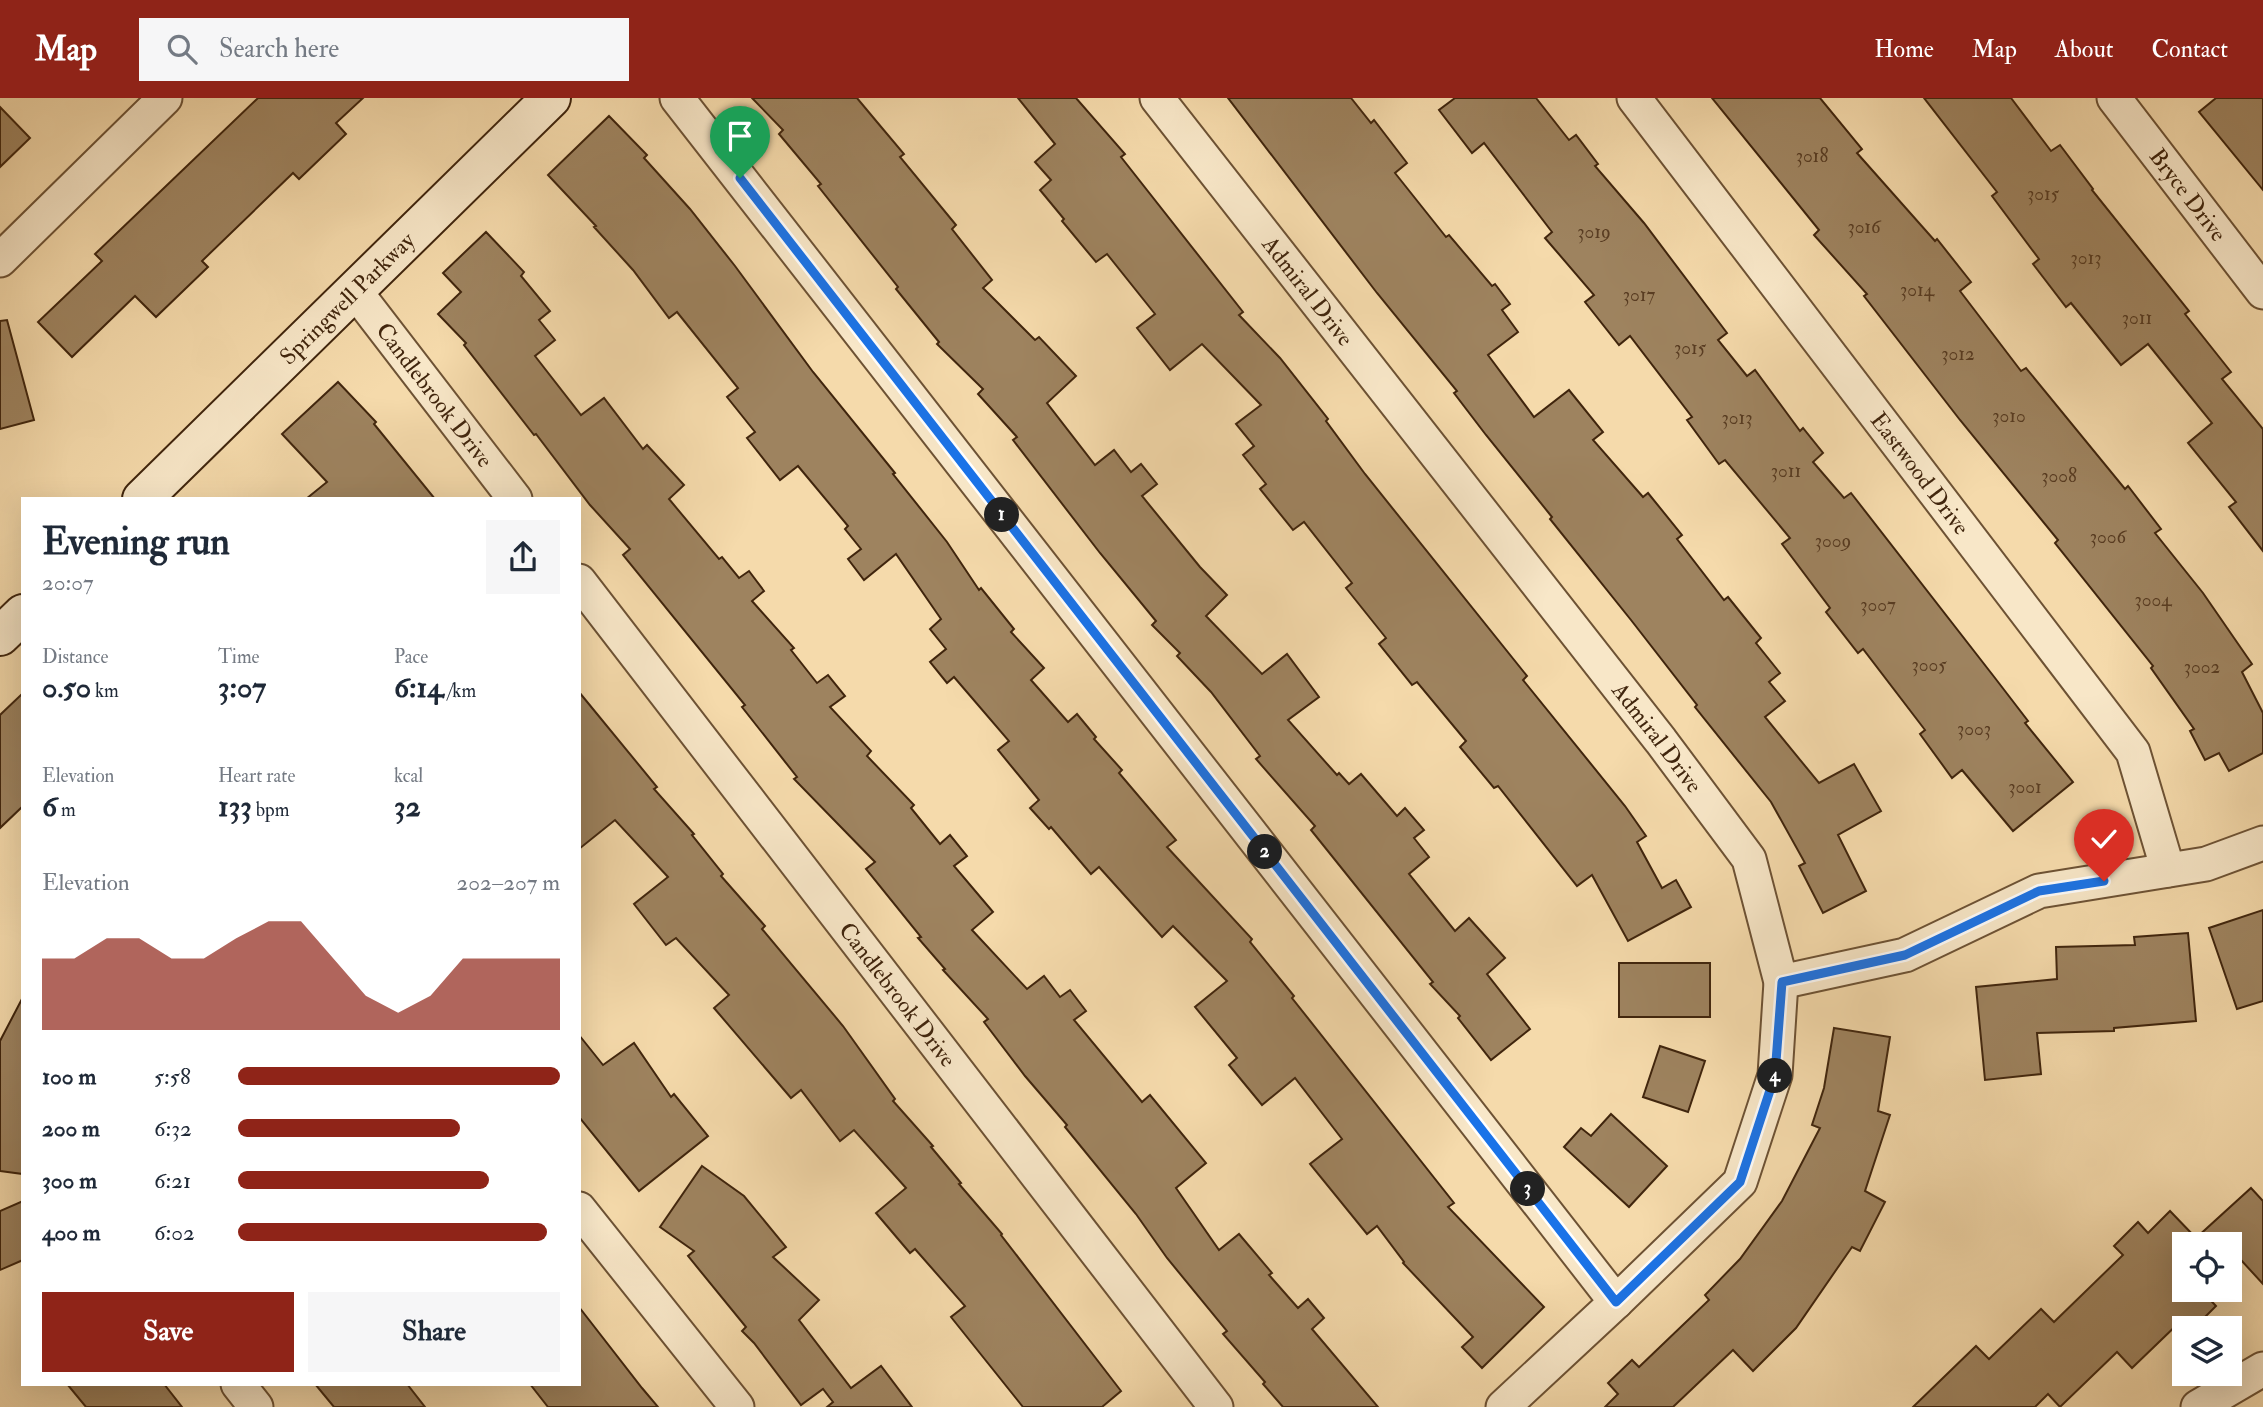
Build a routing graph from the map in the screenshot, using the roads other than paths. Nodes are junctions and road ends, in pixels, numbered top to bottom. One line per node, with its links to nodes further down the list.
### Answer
1 (165, 98): 7 (street)
2 (551, 98): 8 (street, Springwell Parkway)
3 (677, 98): 19 (street)
4 (1157, 98): 17 (street, Admiral Drive)
5 (1633, 98): 16 (street, Eastwood Drive)
6 (2114, 98): 9 (street, Bryce Drive)
7 (0, 260)
8 (355, 291): 10 (street, Springwell Parkway); 11 (street, Candlebrook Drive)
9 (2263, 292)
10 (144, 497)
11 (514, 497)
12 (581, 584): 24 (street, Candlebrook Drive)
13 (21, 616): 14 (street)
14 (0, 636)
15 (2263, 843): 16 (street)
16 (2168, 870): 17 (street)
17 (1782, 982): 19 (street, Admiral Drive)
18 (581, 1212): 23 (street)
19 (1616, 1302): 25 (street, Admiral Drive)
20 (2263, 1369): 26 (street)
21 (240, 1386): 22 (street)
22 (256, 1407)
23 (737, 1407)
24 (1216, 1407)
25 (1503, 1407)
26 (2198, 1407)

